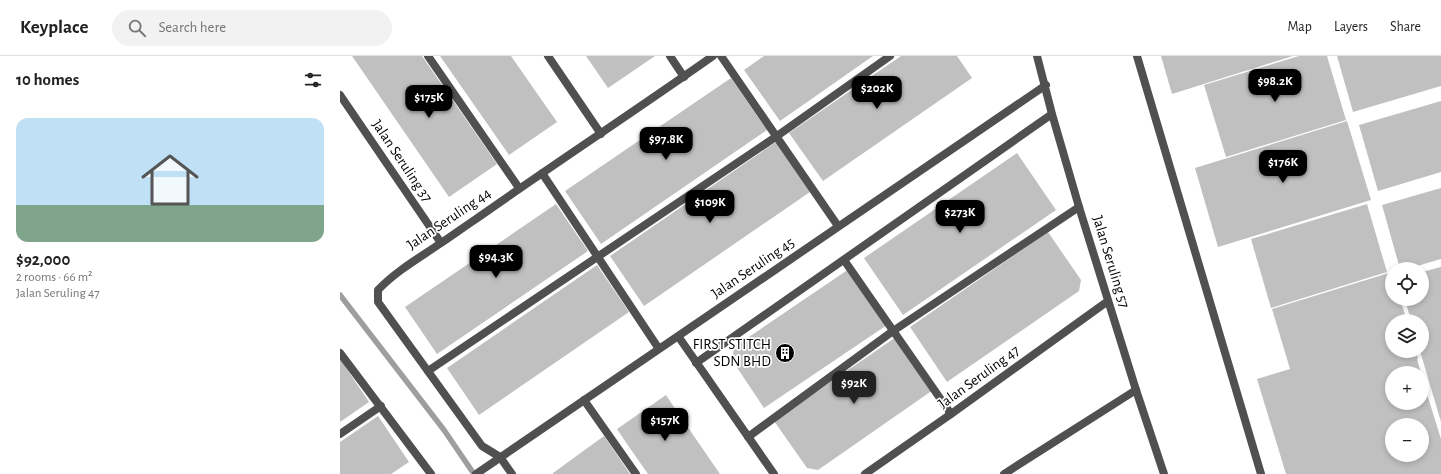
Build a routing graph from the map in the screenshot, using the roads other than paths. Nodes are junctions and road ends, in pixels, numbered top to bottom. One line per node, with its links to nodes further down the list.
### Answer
1 (428, 56): 16 (street)
2 (548, 56): 13 (street)
3 (670, 56): 9 (street)
4 (713, 56): 9 (street, Jalan Seruling 44)
5 (721, 56): 14 (street)
6 (890, 56): 14 (street)
7 (1038, 56): 10 (street, Jalan Seruling 57)
8 (1137, 56): 44 (street)
9 (684, 77): 13 (street, Jalan Seruling 44)
10 (1046, 85): 12 (street, Jalan Seruling 57); 18 (street, Jalan Seruling 45)
11 (340, 95): 19 (street, Jalan Seruling 37)
12 (1052, 114): 17 (street, Jalan Seruling 57); 21 (street)
13 (601, 134): 15 (street, Jalan Seruling 44)
14 (776, 136): 18 (street); 20 (street)
15 (542, 173): 16 (street, Jalan Seruling 44); 20 (street)
16 (519, 188): 19 (street, Jalan Seruling 44)
17 (1079, 207): 22 (street, Jalan Seruling 57); 23 (street)
18 (838, 226): 24 (street, Jalan Seruling 45)
19 (441, 243): 28 (street, Jalan Seruling 44)
20 (598, 256): 25 (street); 28 (street)
21 (844, 260): 23 (street); 27 (street)
22 (1108, 301): 29 (street, Jalan Seruling 57); 32 (street, Jalan Seruling 47)
23 (893, 331): 32 (street); 34 (street)
24 (678, 336): 25 (street, Jalan Seruling 45); 27 (street)
25 (659, 349): 30 (street, Jalan Seruling 45)
26 (340, 353): 31 (street)
27 (696, 362): 34 (street)
28 (428, 371): 35 (street, Jalan Seruling 44)
29 (1136, 390): 42 (street); 43 (street, Jalan Seruling 57)
30 (584, 400): 35 (street, Jalan Seruling 45); 39 (street)
31 (381, 406): 33 (street); 36 (street)
32 (951, 414): 41 (street, Jalan Seruling 47)
33 (340, 434)
34 (748, 437): 40 (street)
35 (500, 457): 37 (street, Jalan Seruling 45); 38 (street)
36 (431, 474)
37 (476, 474)
38 (512, 474)
39 (636, 474)
40 (774, 474)
41 (865, 474)
42 (1004, 474)
43 (1164, 474)
44 (1261, 474)

